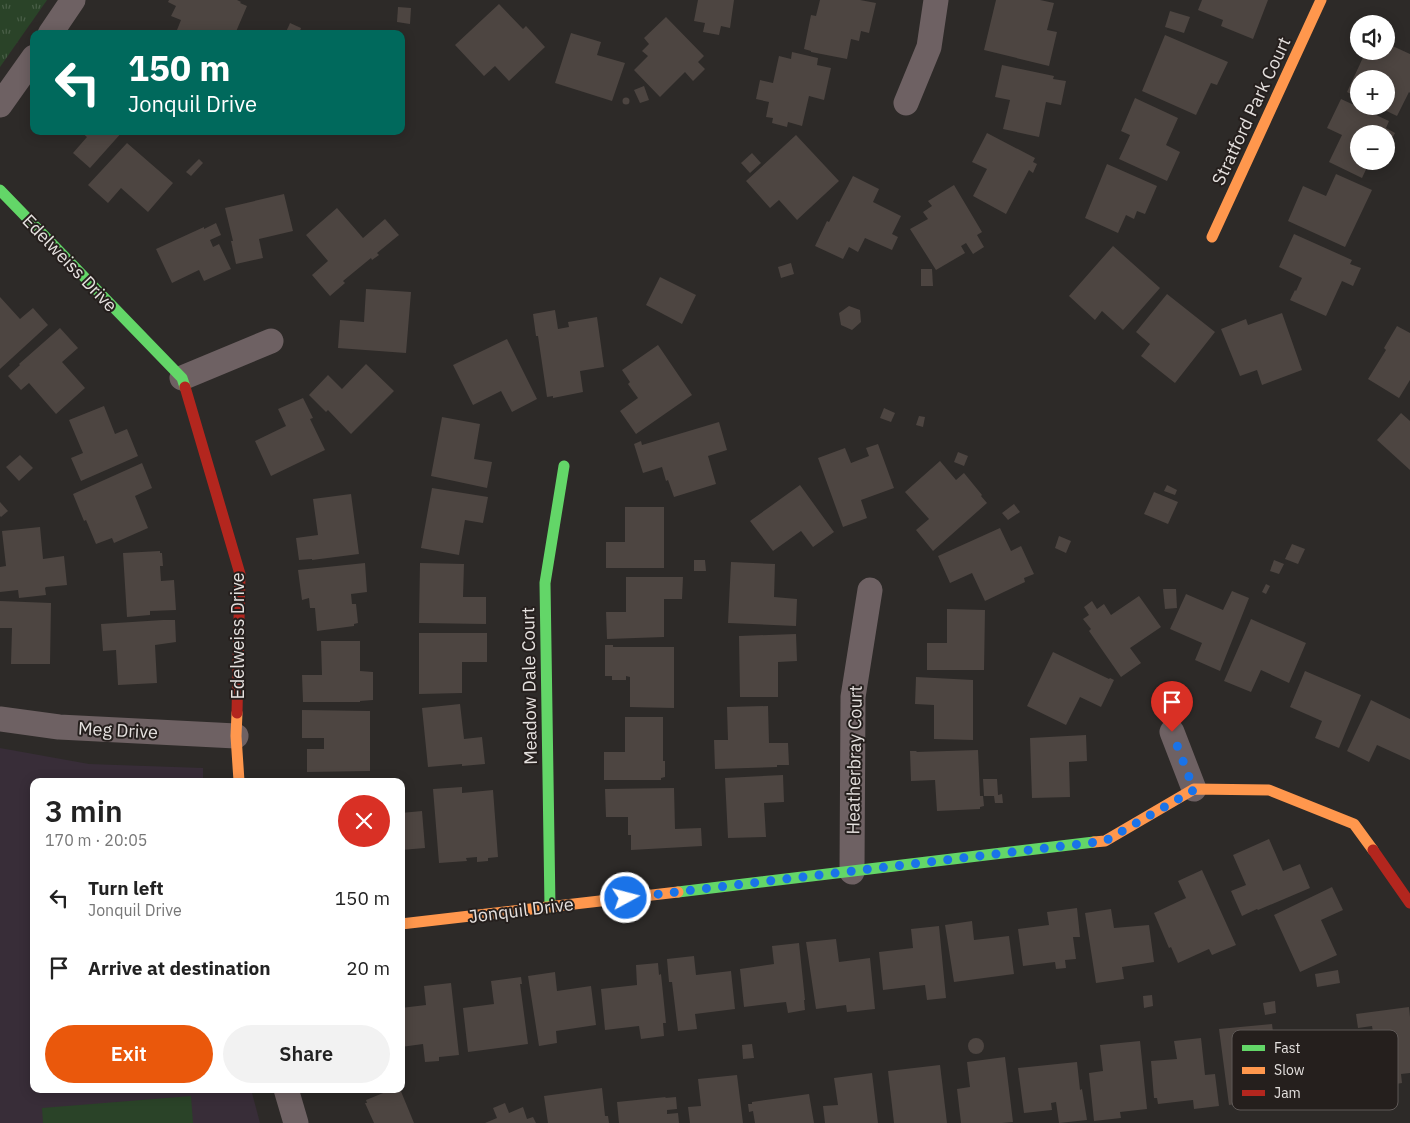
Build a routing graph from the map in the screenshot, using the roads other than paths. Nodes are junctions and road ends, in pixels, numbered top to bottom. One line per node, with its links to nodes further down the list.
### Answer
1 (74, 0): 4 (street)
2 (936, 0): 6 (street)
3 (1321, 0): 9 (street, Stratford Park Court)
4 (53, 30)
5 (30, 63): 7 (street)
6 (906, 103)
7 (0, 105)
8 (0, 190): 11 (street, Edelweiss Drive)
9 (1212, 237)
10 (271, 342): 11 (street)
11 (182, 378): 16 (street, Edelweiss Drive)
12 (564, 466): 21 (street, Meadow Dale Court)
13 (870, 590): 19 (street, Heatherbray Court)
14 (0, 719): 16 (street, Meg Drive)
15 (1172, 732): 18 (street)
16 (236, 736): 17 (street, Edelweiss Drive)
17 (238, 778)
18 (1194, 790): 19 (street, Jonquil Drive); 20 (street, Jonquil Drive)
19 (852, 872): 21 (street, Jonquil Drive)
20 (1410, 904)
21 (550, 907): 22 (street, Jonquil Drive)
22 (405, 924)
23 (287, 1093): 24 (street)
24 (296, 1123)

